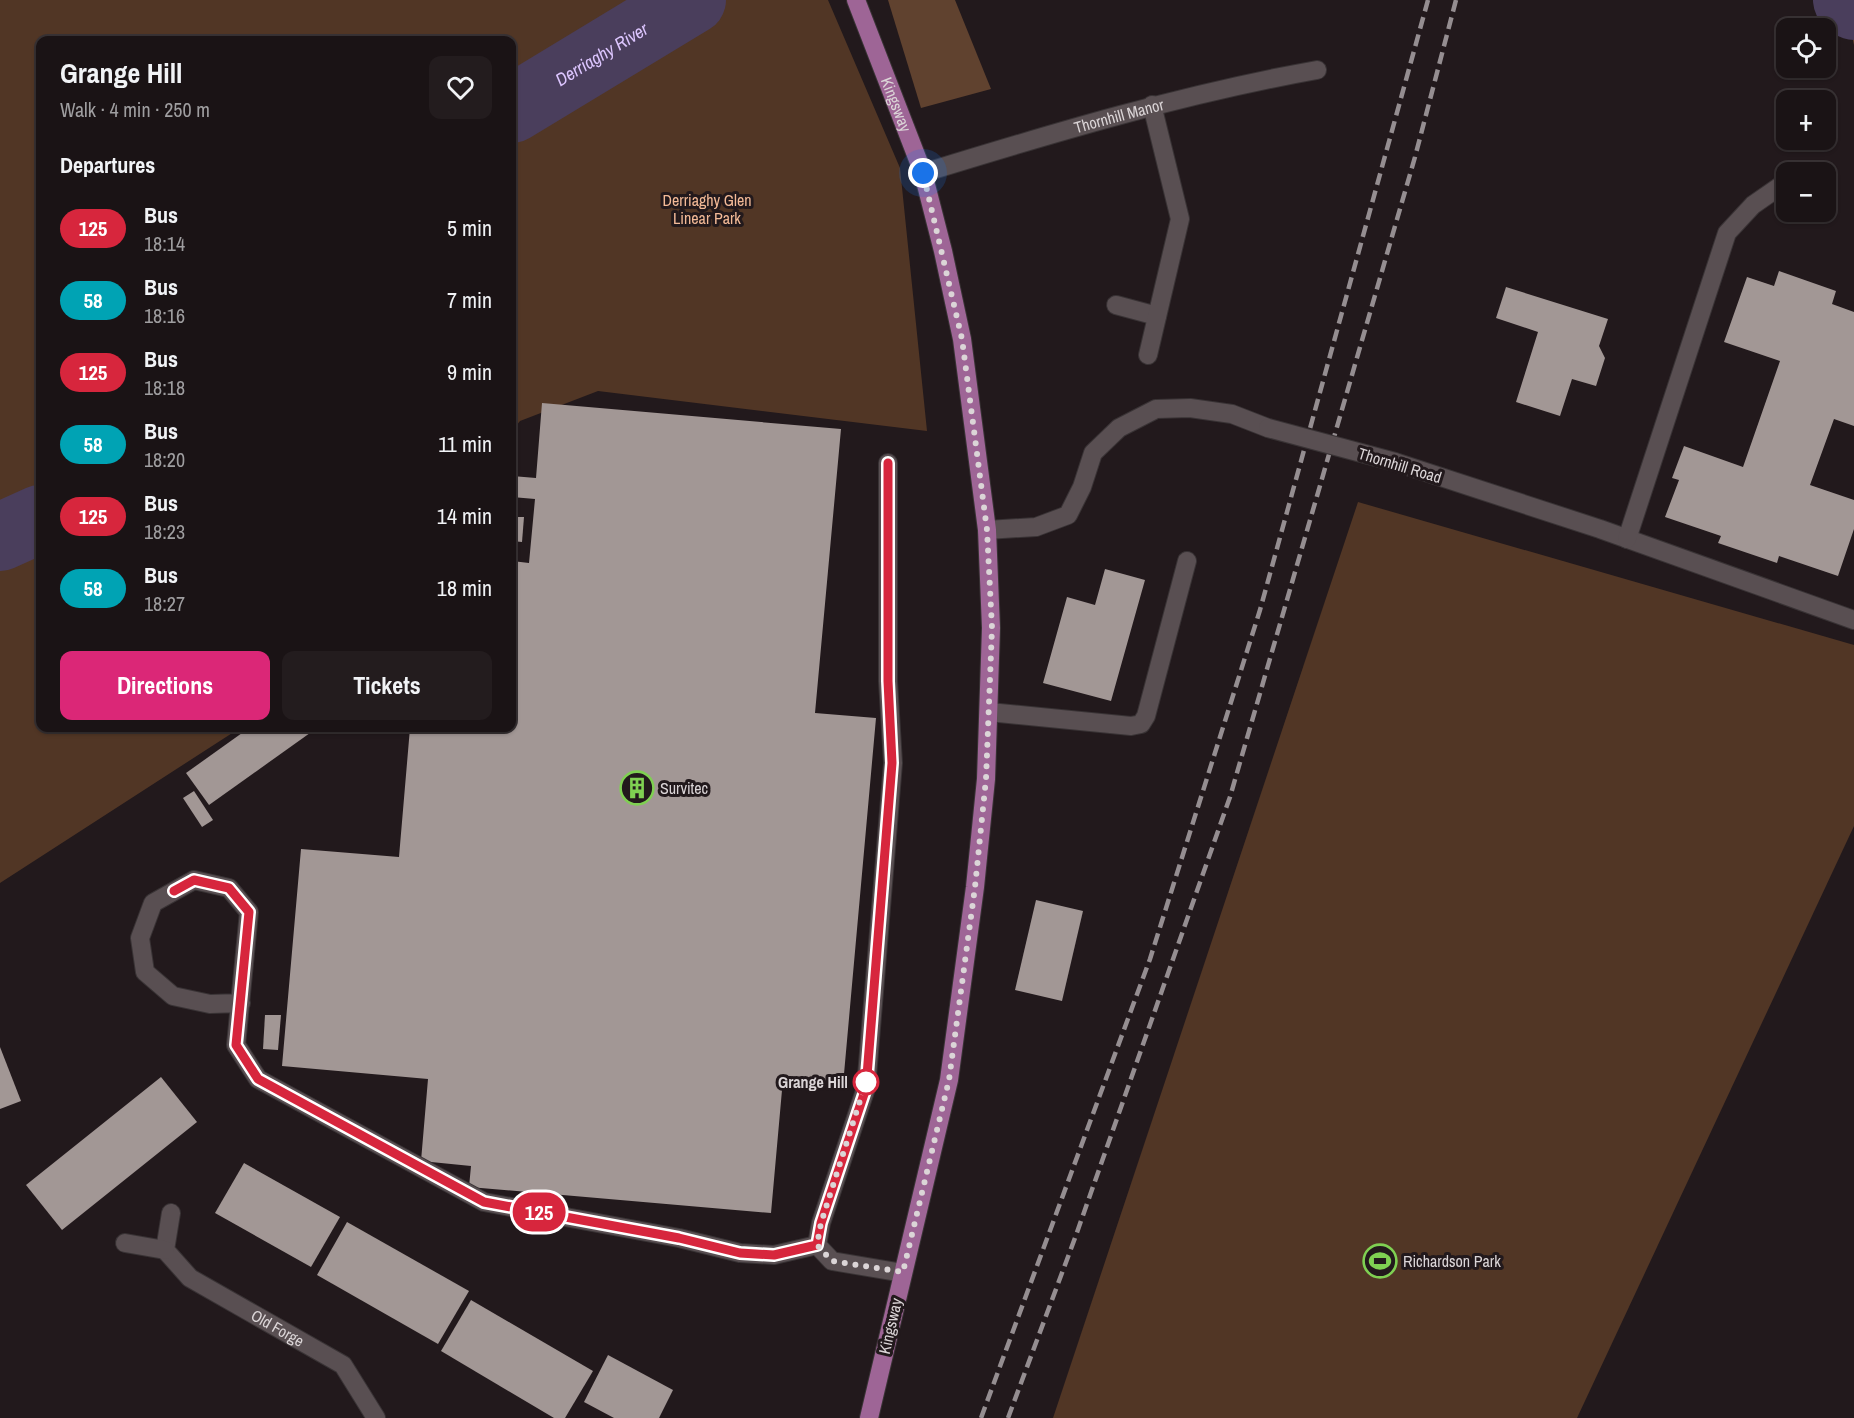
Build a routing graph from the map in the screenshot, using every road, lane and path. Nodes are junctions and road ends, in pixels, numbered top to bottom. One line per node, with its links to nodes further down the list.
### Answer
1 (856, 0): 4 (main road, Kingsway)
2 (1317, 70): 3 (street, Thornhill Manor)
3 (1152, 105): 4 (street, Thornhill Manor); 7 (street)
4 (923, 173): 10 (main road, Kingsway)
5 (1776, 189): 11 (street)
6 (1116, 305): 7 (street)
7 (1157, 316): 8 (street)
8 (1148, 355)
9 (888, 463): 18 (street)
10 (987, 530): 11 (street, Thornhill Road, bridge); 14 (main road, Kingsway)
11 (1627, 539): 13 (street, Thornhill Road)
12 (1187, 561): 14 (street)
13 (1854, 620)
14 (989, 711): 20 (main road, Kingsway)
15 (241, 1003): 15 (street); 18 (street)
16 (171, 1213): 19 (street)
17 (125, 1243): 19 (street)
18 (817, 1245): 20 (street)
19 (165, 1250): 21 (street, Old Forge)
20 (903, 1272): 22 (main road, Kingsway)
21 (376, 1418)
22 (869, 1418)

